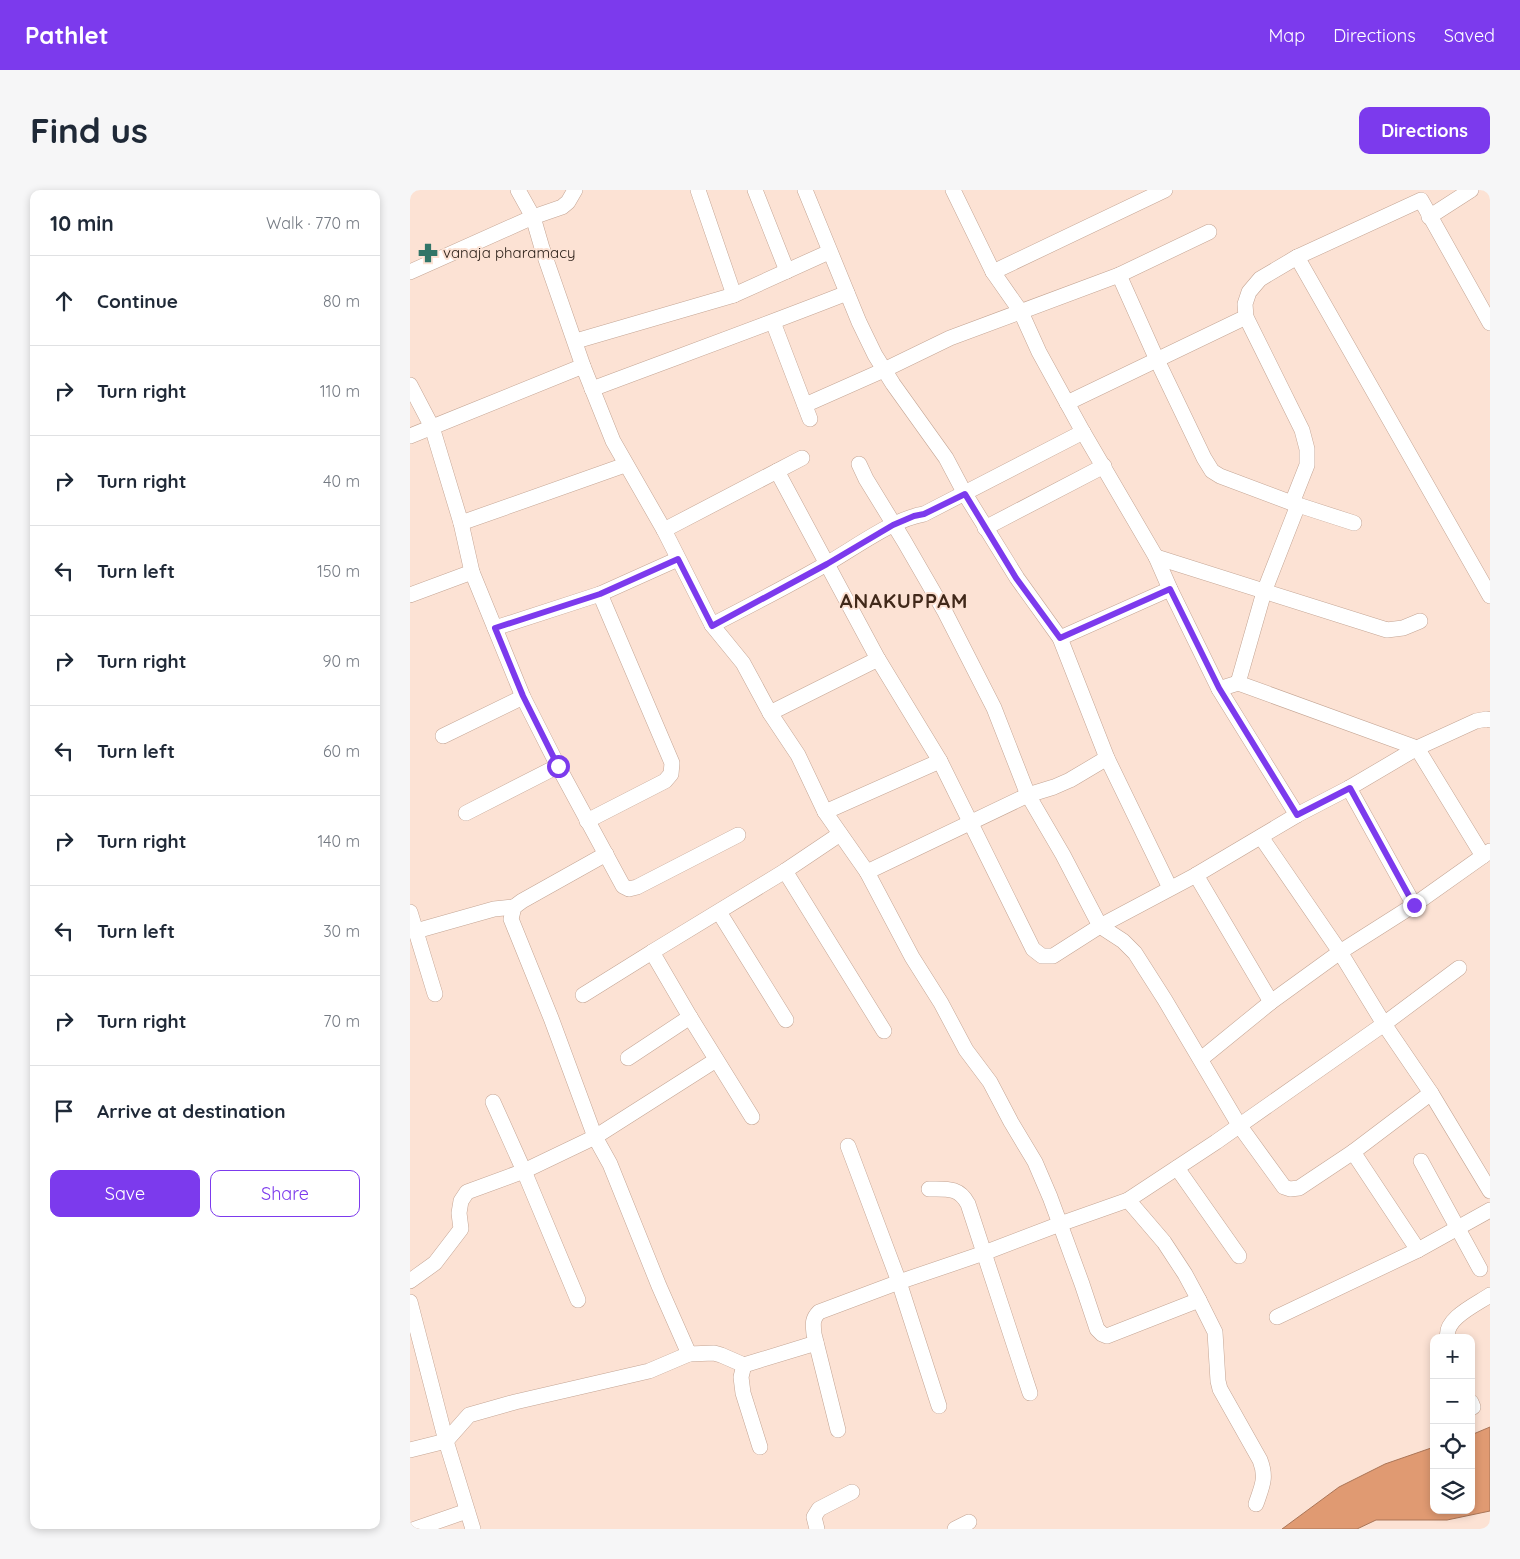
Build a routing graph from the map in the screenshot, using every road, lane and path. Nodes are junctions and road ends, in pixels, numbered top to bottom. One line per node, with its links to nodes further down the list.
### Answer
1 (518, 190): 11 (street)
2 (574, 190): 11 (street)
3 (698, 190): 20 (street)
4 (756, 190): 15 (street)
5 (805, 190): 13 (street)
6 (953, 190): 17 (street)
7 (1165, 190): 17 (street)
8 (1471, 190): 10 (street)
9 (1418, 195): 10 (street); 14 (street)
10 (1429, 217): 24 (street)
11 (533, 218): 16 (street); 25 (street)
12 (1209, 232): 18 (street)
13 (829, 252): 15 (street); 19 (street)
14 (1297, 256): 22 (street); 55 (street)
15 (788, 271): 20 (street)
16 (410, 272)
17 (993, 272): 21 (street)
18 (1120, 275): 21 (street); 26 (street)
19 (847, 293): 23 (street); 28 (street)
20 (734, 294): 25 (street)
21 (1021, 312): 28 (street); 31 (street)
22 (1246, 317): 26 (street); 41 (street)
23 (773, 322): 28 (street); 30 (street)
24 (1490, 323)
25 (576, 341): 27 (street)
26 (1157, 360): 31 (street); 41 (street)
27 (583, 366): 30 (street); 32 (street)
28 (884, 370): 40 (street)
29 (410, 385): 32 (street)
30 (592, 390): 37 (street)
31 (1067, 404): 33 (street)
32 (432, 427): 34 (street); 42 (street)
33 (1083, 432): 38 (street); 40 (street)
34 (410, 436)
35 (802, 458): 39 (street)
36 (858, 464): 44 (street)
37 (625, 465): 42 (street); 46 (street)
38 (1104, 466): 45 (street); 47 (street)
39 (776, 471): 46 (street); 49 (street)
40 (965, 494): 44 (street); 45 (street)
41 (1295, 504): 43 (street); 52 (street)
42 (461, 523): 50 (street)
43 (1354, 523)
44 (893, 525): 49 (street); 72 (street)
45 (985, 528): 59 (street)
46 (664, 530): 48 (street)
47 (1156, 557): 51 (street); 52 (street)
48 (678, 559): 53 (street); 57 (street)
49 (827, 564): 57 (street); 60 (street)
50 (472, 572): 54 (street); 58 (street)
51 (1170, 589): 59 (street); 62 (street)
52 (1264, 592): 56 (street); 61 (street)
53 (600, 594): 58 (street); 76 (street)
54 (410, 595)
55 (1490, 596)
56 (1420, 621)
57 (712, 626): 64 (street)
58 (495, 628): 63 (street)
59 (1060, 638): 68 (street)
60 (878, 659): 64 (street); 69 (street)
61 (1238, 683): 62 (street); 67 (street)
62 (1219, 688): 75 (street)
63 (523, 696): 66 (street); 70 (street)
64 (770, 713): 73 (street)
65 (1490, 720): 67 (street)
66 (443, 736)
67 (1417, 748): 71 (street); 81 (street)
68 (1107, 758): 72 (street); 86 (street)
69 (940, 761): 73 (street); 77 (street)
70 (558, 766): 74 (street); 76 (street)
71 (1350, 788): 75 (street); 87 (street)
72 (1028, 795): 77 (street); 91 (street)
73 (826, 812): 78 (street)
74 (466, 813)
75 (1297, 815): 80 (street)
76 (587, 821): 82 (street)
77 (970, 823): 84 (street); 91 (street)
78 (840, 834): 83 (street); 84 (street)
79 (738, 835): 82 (street)
80 (1261, 837): 85 (street); 94 (street)
81 (1487, 853): 87 (street)
82 (606, 854): 88 (street)
83 (785, 871): 90 (street); 102 (street)
84 (867, 872): 120 (street)
85 (1196, 876): 86 (street); 98 (street)
86 (1170, 888): 91 (street)
87 (1414, 905): 94 (street)
88 (514, 908): 92 (street); 110 (street)
89 (410, 912): 92 (street)
90 (718, 912): 93 (street); 100 (street)
91 (1100, 926): 104 (street)
92 (416, 931): 96 (street)
93 (652, 952): 97 (street); 99 (street)
94 (1340, 952): 98 (street); 101 (street)
95 (1459, 968): 101 (street)
96 (435, 994)
97 (582, 995)
98 (1271, 1002): 104 (street)
99 (690, 1017): 103 (street); 105 (street)
100 (786, 1020)
101 (1384, 1024): 106 (street); 109 (street)
102 (884, 1031)
103 (628, 1058)
104 (1201, 1059): 109 (street)
105 (716, 1060): 108 (street); 110 (street)
106 (1431, 1093): 112 (street); 117 (street)
107 (493, 1102): 115 (street)
108 (752, 1117)
109 (1239, 1125): 112 (street); 114 (street)
110 (595, 1137): 115 (street); 135 (street)
111 (848, 1146): 127 (street)
112 (1353, 1152): 122 (street)
113 (1421, 1161): 121 (street)
114 (1177, 1168): 118 (street); 124 (street)
115 (524, 1171): 126 (street); 129 (street)
116 (929, 1189): 123 (street)
117 (1490, 1191)
118 (1128, 1200): 120 (street); 130 (street)
119 (1490, 1210): 121 (street)
120 (1060, 1224): 123 (street); 130 (street)
121 (1458, 1228): 122 (street); 125 (street)
122 (1418, 1250): 132 (street)
123 (984, 1254): 127 (street); 137 (street)
124 (1239, 1256)
125 (1480, 1269)
126 (410, 1281)
127 (899, 1282): 134 (street); 138 (street)
128 (1490, 1295): 133 (street)
129 (578, 1300)
130 (1199, 1300): 144 (street)
131 (410, 1302): 140 (street)
132 (1278, 1317)
133 (1447, 1334)
134 (816, 1344): 136 (street); 139 (street)
135 (689, 1354): 136 (street); 140 (street)
136 (744, 1365): 141 (street)
137 (1030, 1393)
138 (940, 1406)
139 (838, 1430)
140 (446, 1441): 142 (street); 145 (street)
141 (760, 1448)
142 (410, 1450)
143 (852, 1492): 148 (street)
144 (1256, 1504)
145 (467, 1511): 146 (street); 147 (street)
146 (415, 1529)
147 (473, 1529)
148 (817, 1529)

